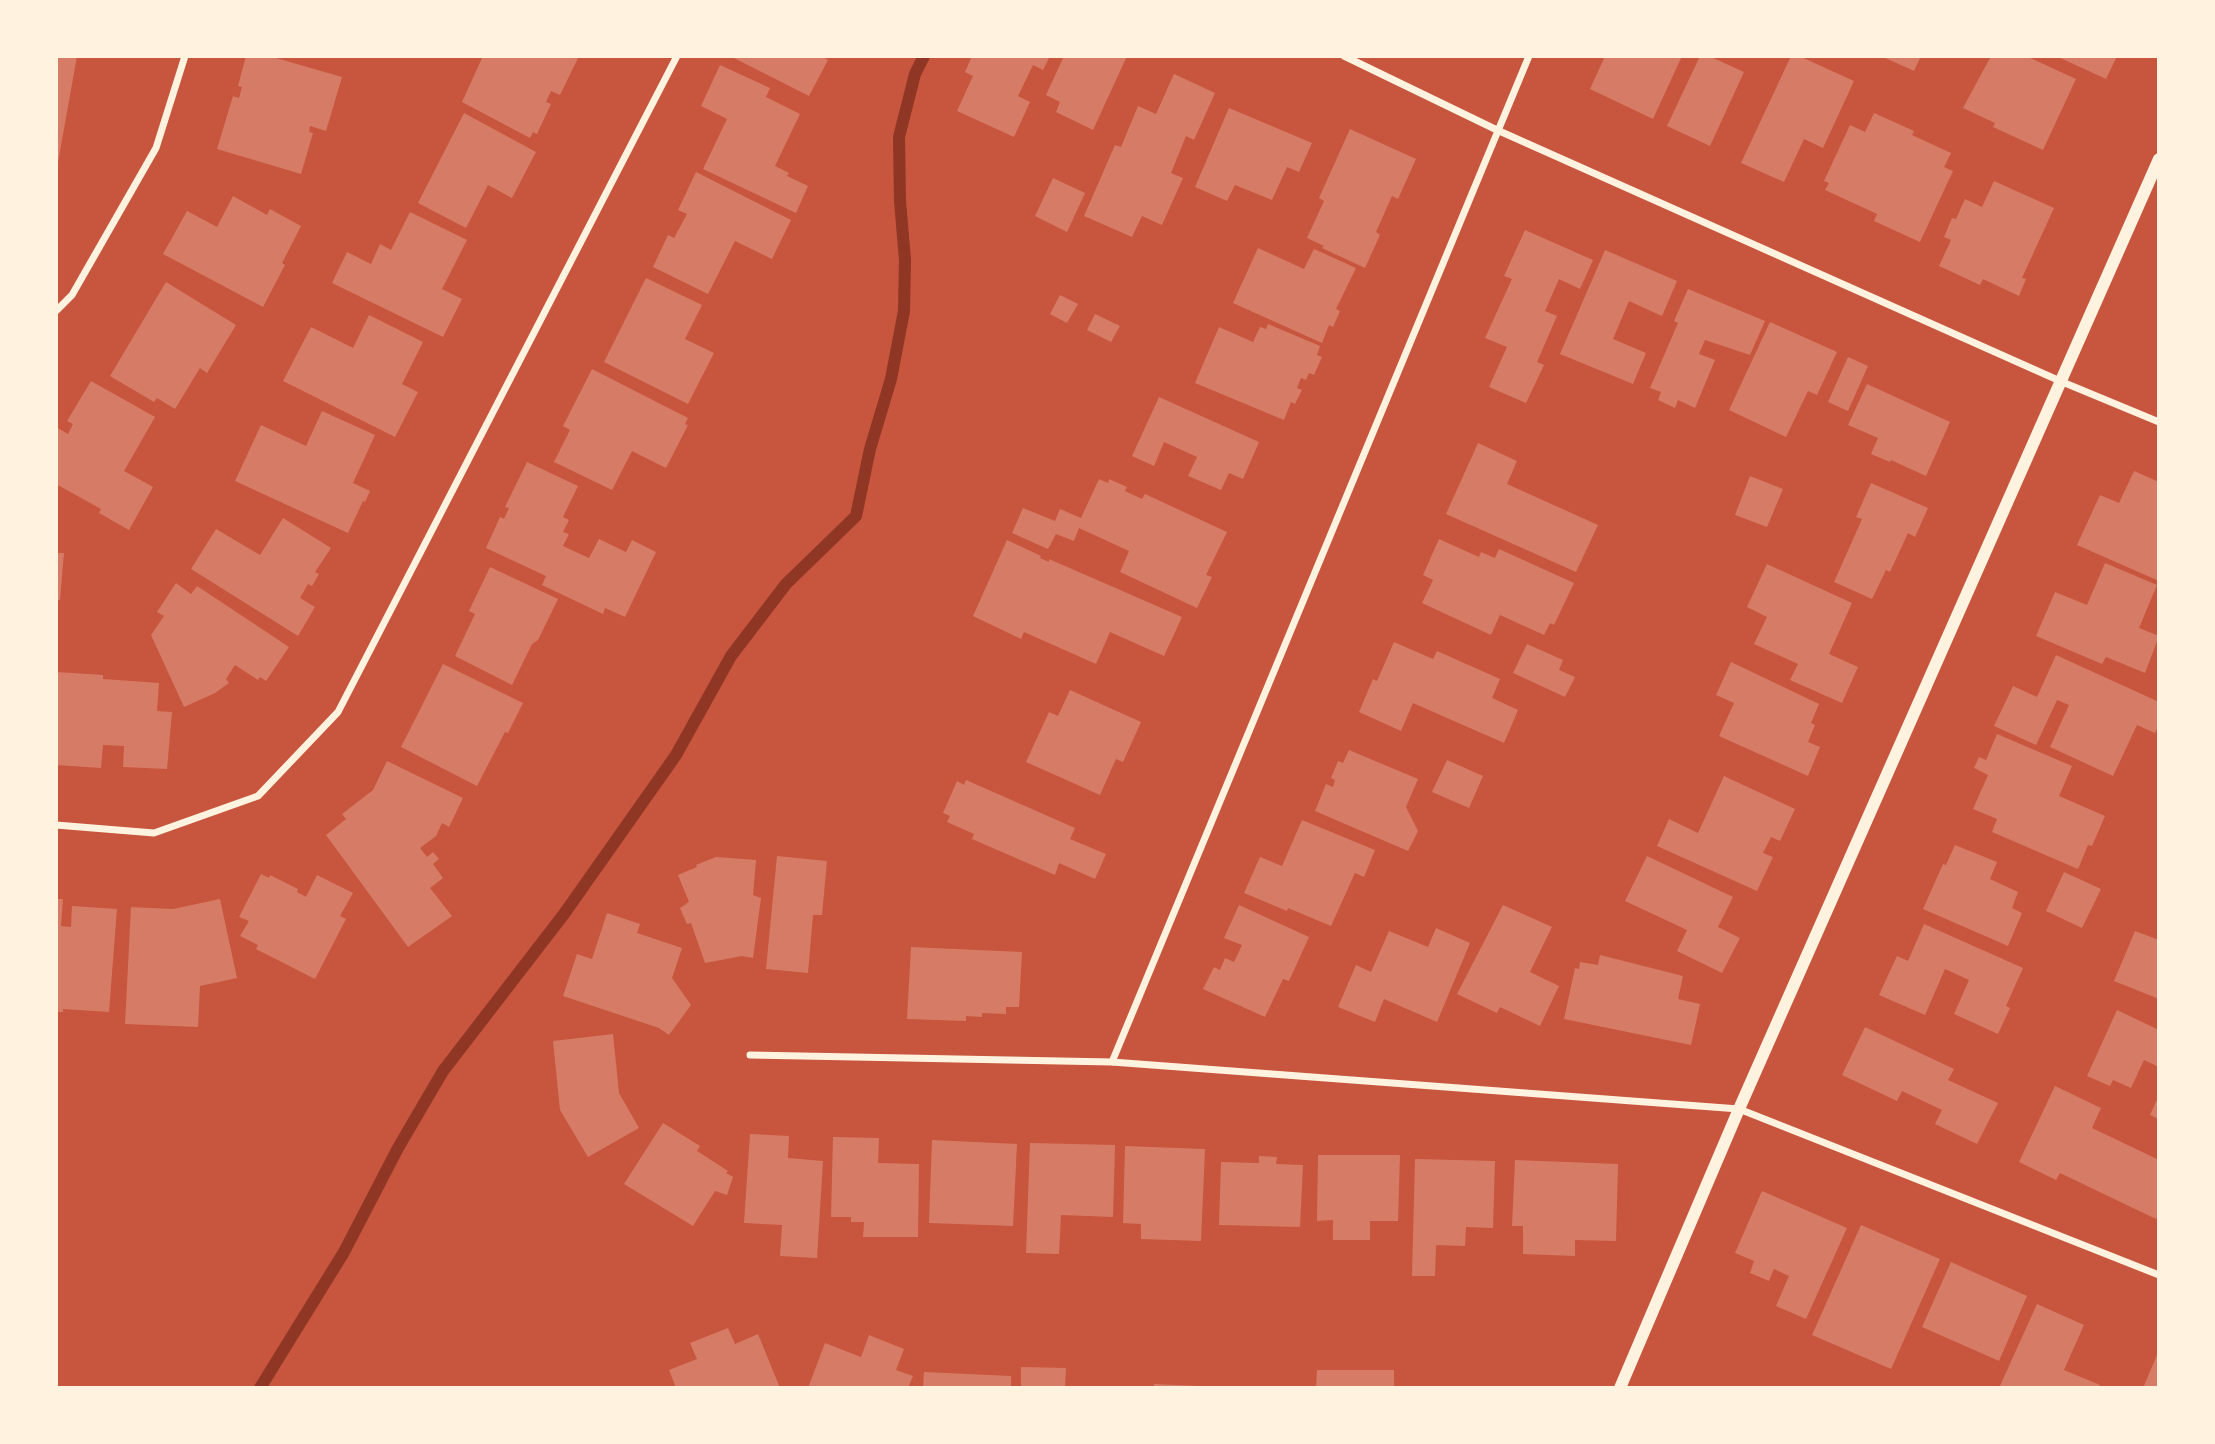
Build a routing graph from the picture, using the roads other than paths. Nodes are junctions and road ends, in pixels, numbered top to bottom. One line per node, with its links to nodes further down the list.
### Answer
1 (185, 56): 7 (street)
2 (677, 56): 10 (street)
3 (1344, 56): 5 (street)
4 (1529, 56): 5 (street)
5 (1497, 130): 8 (street); 12 (street)
6 (2159, 159): 8 (street)
7 (56, 311)
8 (2060, 381): 9 (street); 13 (street)
9 (2159, 422)
10 (56, 825)
11 (750, 1055): 12 (street)
12 (1112, 1062): 13 (street)
13 (1740, 1109): 14 (street); 15 (street)
14 (2159, 1275)
15 (1620, 1388)

